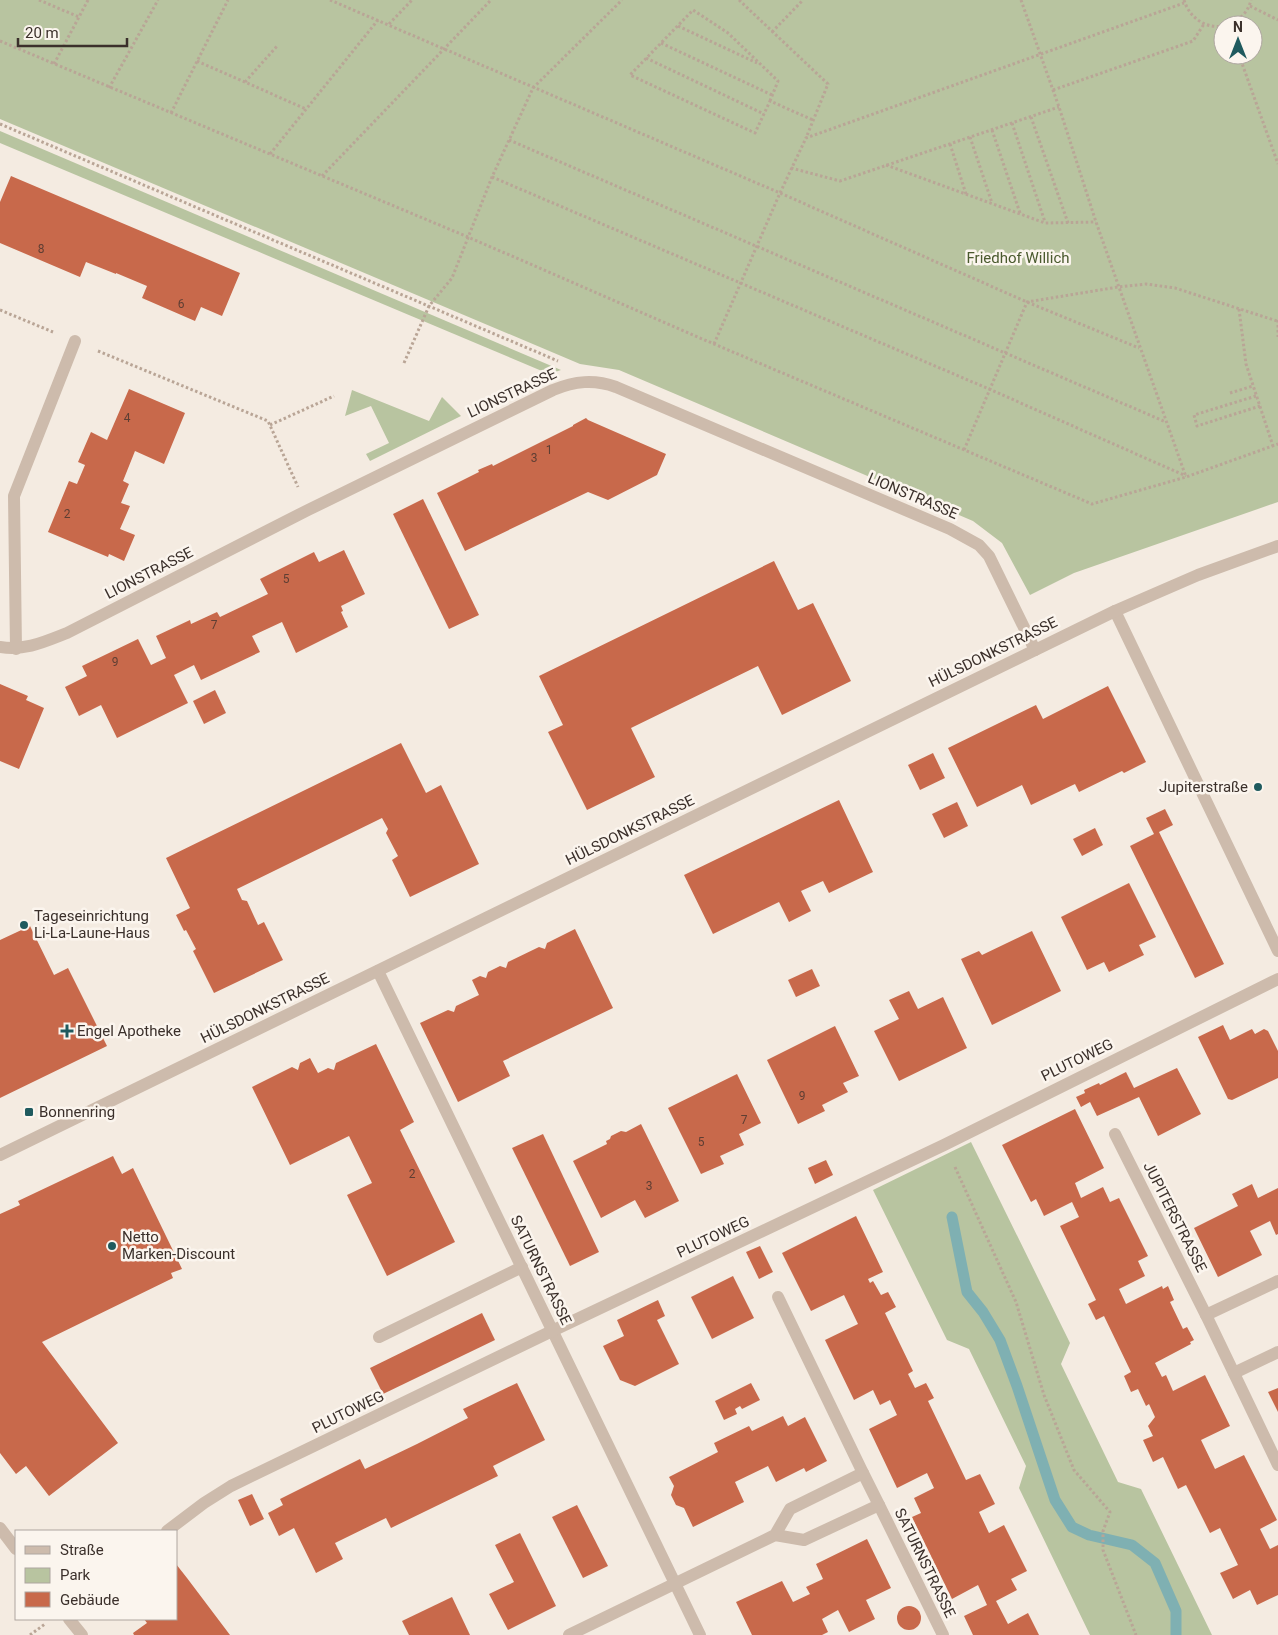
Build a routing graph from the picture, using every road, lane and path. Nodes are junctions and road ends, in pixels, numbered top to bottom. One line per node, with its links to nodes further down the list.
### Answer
1 (39, 0): 16 (path)
2 (88, 0): 16 (path)
3 (158, 0): 35 (path)
4 (228, 0): 30 (path)
5 (330, 0): 17 (path)
6 (412, 0): 19 (path)
7 (491, 0): 27 (path)
8 (622, 0): 36 (path)
9 (739, 0): 23 (path)
10 (803, 0): 23 (path)
11 (1021, 0): 28 (path)
12 (1251, 0): 14 (path)
13 (1184, 1): 20 (path); 28 (path)
14 (1250, 6): 15 (path); 18 (path)
15 (1243, 15)
16 (79, 17): 31 (path)
17 (378, 20): 19 (path); 41 (path)
18 (1278, 20)
19 (389, 24): 27 (path)
20 (1204, 24): 22 (path); 37 (path)
21 (678, 26): 25 (path); 32 (path); 32 (path)
22 (1213, 26)
23 (772, 32): 45 (path)
24 (0, 41): 31 (path)
25 (661, 43): 29 (path); 38 (path)
26 (278, 45): 34 (path)
27 (445, 49): 36 (path); 57 (path)
28 (1041, 55): 37 (path); 50 (path)
29 (646, 58): 43 (path); 43 (path)
30 (197, 61): 34 (path); 42 (path)
31 (54, 64): 35 (path)
32 (759, 64): 38 (path)
33 (1243, 65): 54 (path)
34 (245, 82): 41 (path)
35 (109, 88): 42 (path)
36 (533, 88): 51 (path); 59 (path)
37 (1053, 90): 40 (path)
38 (772, 95): 39 (path)
39 (770, 101): 43 (path); 45 (path)
40 (1059, 107): 44 (path); 63 (path)
41 (306, 109): 53 (path)
42 (171, 114): 53 (path)
43 (764, 114)
44 (1031, 117): 46 (path); 65 (path)
45 (813, 120): 50 (path)
46 (1012, 123): 48 (path); 64 (path)
47 (0, 124): 71 (path)
48 (992, 130): 49 (path); 62 (path)
49 (970, 137): 52 (path); 61 (path)
50 (806, 138): 56 (path)
51 (509, 140): 58 (path); 67 (path)
52 (950, 144): 55 (path); 60 (path)
53 (270, 154): 57 (path)
54 (1278, 164)
55 (886, 165): 56 (path); 60 (path)
56 (791, 168): 59 (path)
57 (322, 176): 66 (path)
58 (492, 177): 66 (path); 68 (path)
59 (780, 193): 67 (path); 70 (path)
60 (966, 194): 61 (path)
61 (992, 203): 62 (path)
62 (1020, 214): 64 (path)
63 (1096, 222): 65 (path); 69 (path)
64 (1045, 223): 65 (path)
65 (1068, 223)
66 (468, 237): 71 (path); 77 (path)
67 (756, 247): 68 (path); 79 (path)
68 (740, 284): 77 (path); 83 (path)
69 (1118, 287): 70 (path); 72 (path); 78 (path)
70 (1027, 302): 78 (path); 79 (path)
71 (429, 306): 80 (path); 81 (path)
72 (1239, 309): 74 (path); 82 (path)
73 (0, 310): 76 (path)
74 (1278, 320): 75 (path)
75 (1278, 337)
76 (74, 341): 89 (path); 98 (street)
77 (714, 344): 92 (path)
78 (1139, 348): 88 (path)
79 (1006, 352): 83 (path); 88 (path)
80 (562, 362)
81 (404, 363)
82 (1253, 386): 84 (path); 86 (path)
83 (989, 389): 92 (path); 93 (path)
84 (1230, 393)
85 (334, 396): 89 (path)
86 (1256, 396): 87 (path); 87 (path)
87 (1260, 406): 91 (path)
88 (1166, 422): 93 (path)
89 (270, 425): 94 (path)
90 (1278, 444): 91 (path)
91 (1273, 446): 93 (path)
92 (964, 450): 93 (path)
93 (1186, 476)
94 (308, 510): 98 (street, LIONSTRASSE); 99 (street, LIONSTRASSE)
95 (1278, 546): 96 (street, HÜLSDONKSTRASSE)
96 (1114, 611): 99 (street, HÜLSDONKSTRASSE); 100 (street)
97 (0, 646): 98 (street, LIONSTRASSE)
98 (16, 649)
99 (1035, 650): 101 (street, HÜLSDONKSTRASSE)
100 (1278, 951)
101 (378, 971): 105 (street, HÜLSDONKSTRASSE); 106 (street, SATURNSTRASSE)
102 (1278, 979): 104 (street, PLUTOWEG)
103 (1114, 1134): 109 (street, JUPITERSTRASSE)
104 (944, 1145): 110 (street, PLUTOWEG); 129 (path)
105 (0, 1155)
106 (522, 1267): 110 (street, SATURNSTRASSE); 111 (street)
107 (1278, 1281): 109 (street)
108 (778, 1297): 115 (street, SATURNSTRASSE)
109 (1206, 1315): 113 (street, JUPITERSTRASSE)
110 (552, 1331): 118 (street, PLUTOWEG); 121 (street, SATURNSTRASSE)
111 (379, 1336)
112 (1278, 1352): 113 (street)
113 (1234, 1373): 114 (street, JUPITERSTRASSE)
114 (1278, 1465)
115 (863, 1473): 116 (street, SATURNSTRASSE); 119 (street)
116 (879, 1505): 119 (street, SATURNSTRASSE); 128 (street, SATURNSTRASSE)
117 (0, 1528): 120 (street)
118 (168, 1530)
119 (775, 1535): 121 (street)
120 (15, 1548)
121 (675, 1583): 126 (street); 127 (street, SATURNSTRASSE)
122 (51, 1620): 124 (path)
123 (70, 1620): 125 (street)
124 (30, 1635)
125 (82, 1635)
126 (569, 1635)
127 (700, 1635)
128 (943, 1635)
129 (1136, 1635)

